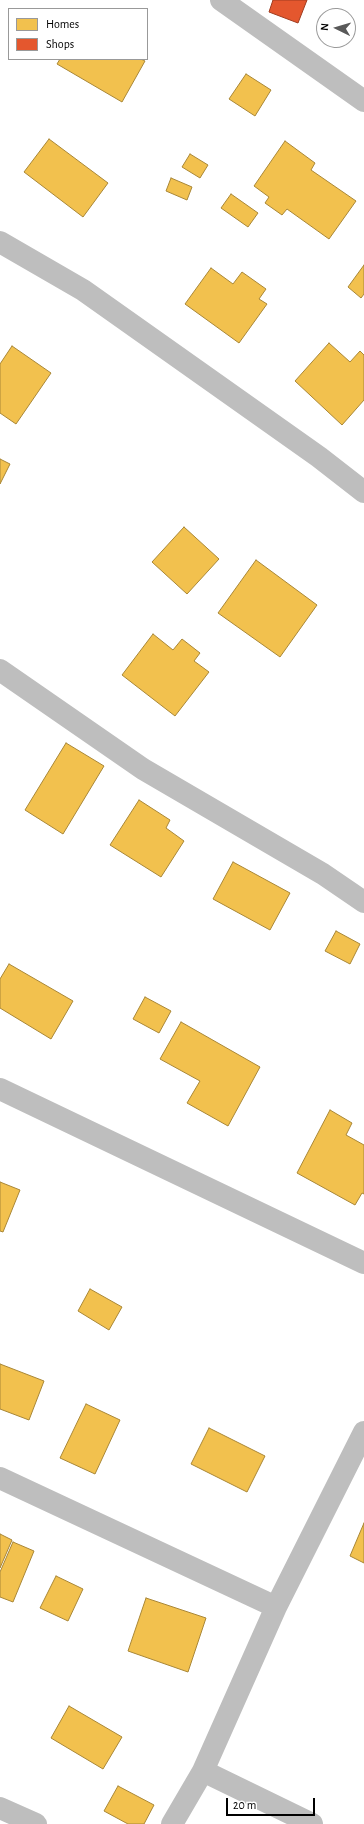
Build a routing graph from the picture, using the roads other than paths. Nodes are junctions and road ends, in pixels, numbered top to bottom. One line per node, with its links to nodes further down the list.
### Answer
1 (221, 0): 2 (street)
2 (364, 101)
3 (0, 242): 4 (street)
4 (364, 492)
5 (0, 670): 6 (street)
6 (364, 902)
7 (0, 1089): 8 (street)
8 (364, 1263)
9 (364, 1432): 11 (street)
10 (0, 1478): 11 (street)
11 (276, 1607): 12 (street)
12 (203, 1771): 15 (street); 16 (street)
13 (0, 1808): 14 (street)
14 (36, 1824)
15 (172, 1824)
16 (312, 1824)

